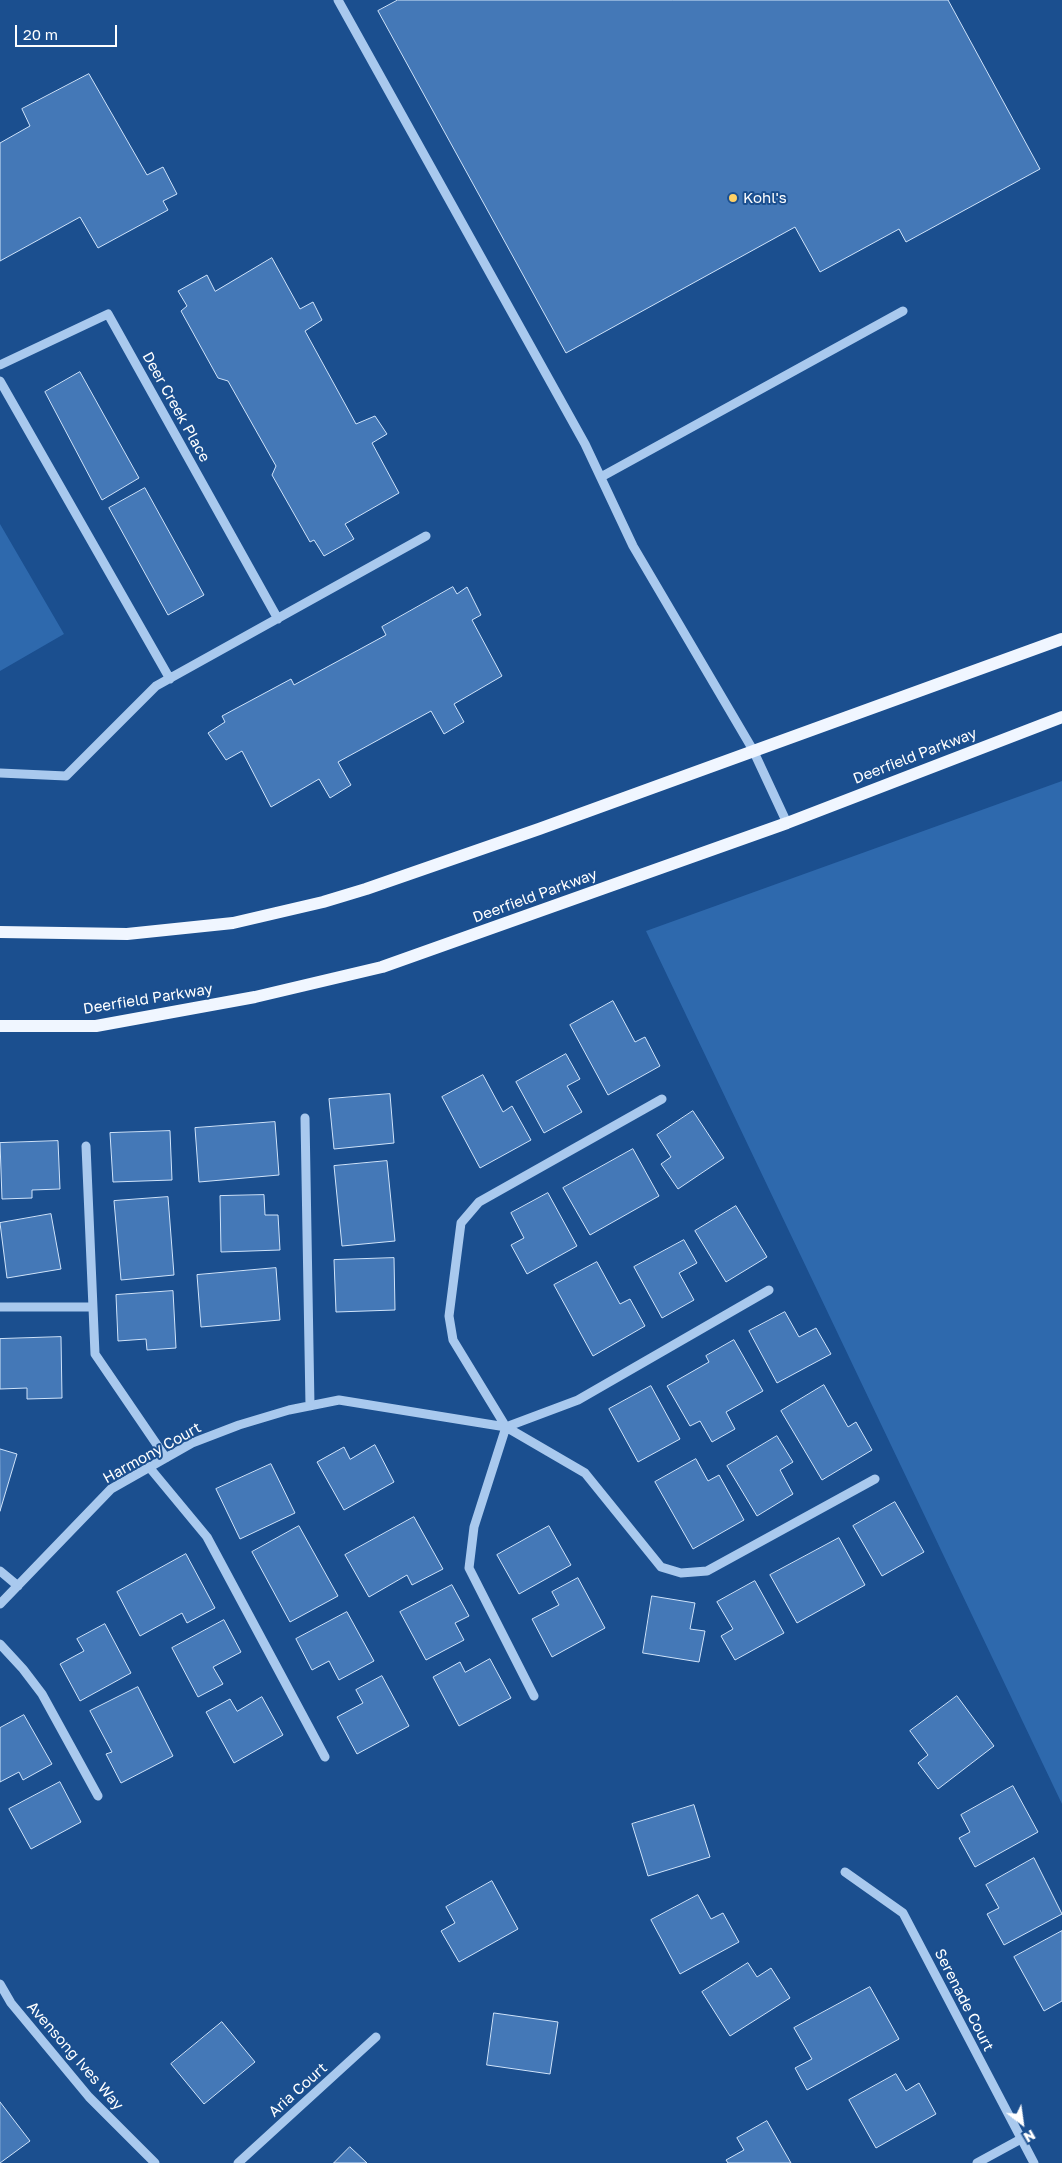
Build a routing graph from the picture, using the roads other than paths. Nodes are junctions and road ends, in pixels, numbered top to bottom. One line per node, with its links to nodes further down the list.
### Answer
1 (338, 0): 5 (street)
2 (903, 311): 5 (street)
3 (0, 365): 7 (street, Deer Creek Place)
4 (0, 381): 9 (street)
5 (601, 477): 11 (street)
6 (426, 536): 7 (street)
7 (278, 618): 9 (street)
8 (1062, 639): 11 (main road)
9 (170, 679): 12 (street)
10 (1062, 717): 13 (main road, Deerfield Parkway)
11 (753, 750): 13 (street); 14 (main road)
12 (0, 774)
13 (787, 823): 15 (main road, Deerfield Parkway)
14 (0, 932)
15 (0, 1026)
16 (662, 1099): 23 (street)
17 (304, 1118): 22 (street)
18 (86, 1146): 21 (street)
19 (769, 1290): 23 (street)
20 (0, 1307): 21 (street)
21 (93, 1307): 24 (street)
22 (310, 1406): 23 (street, Harmony Court); 24 (street, Harmony Court)
23 (506, 1427): 26 (street); 31 (street)
24 (166, 1458): 25 (street, Harmony Court)
25 (149, 1467): 28 (street, Harmony Court); 32 (street)
26 (875, 1479)
27 (0, 1571): 28 (street)
28 (18, 1586): 29 (street, Harmony Court)
29 (0, 1604)
30 (0, 1644): 33 (street)
31 (534, 1696)
32 (325, 1757)
33 (98, 1796)
34 (845, 1872): 37 (street, Serenade Court)
35 (0, 1984): 38 (street, Avensong Ives Way)
36 (376, 2038): 39 (street, Aria Court)
37 (1021, 2139): 40 (street); 41 (street, Serenade Court)
38 (155, 2163)
39 (238, 2163)
40 (977, 2163)
41 (1034, 2163)

